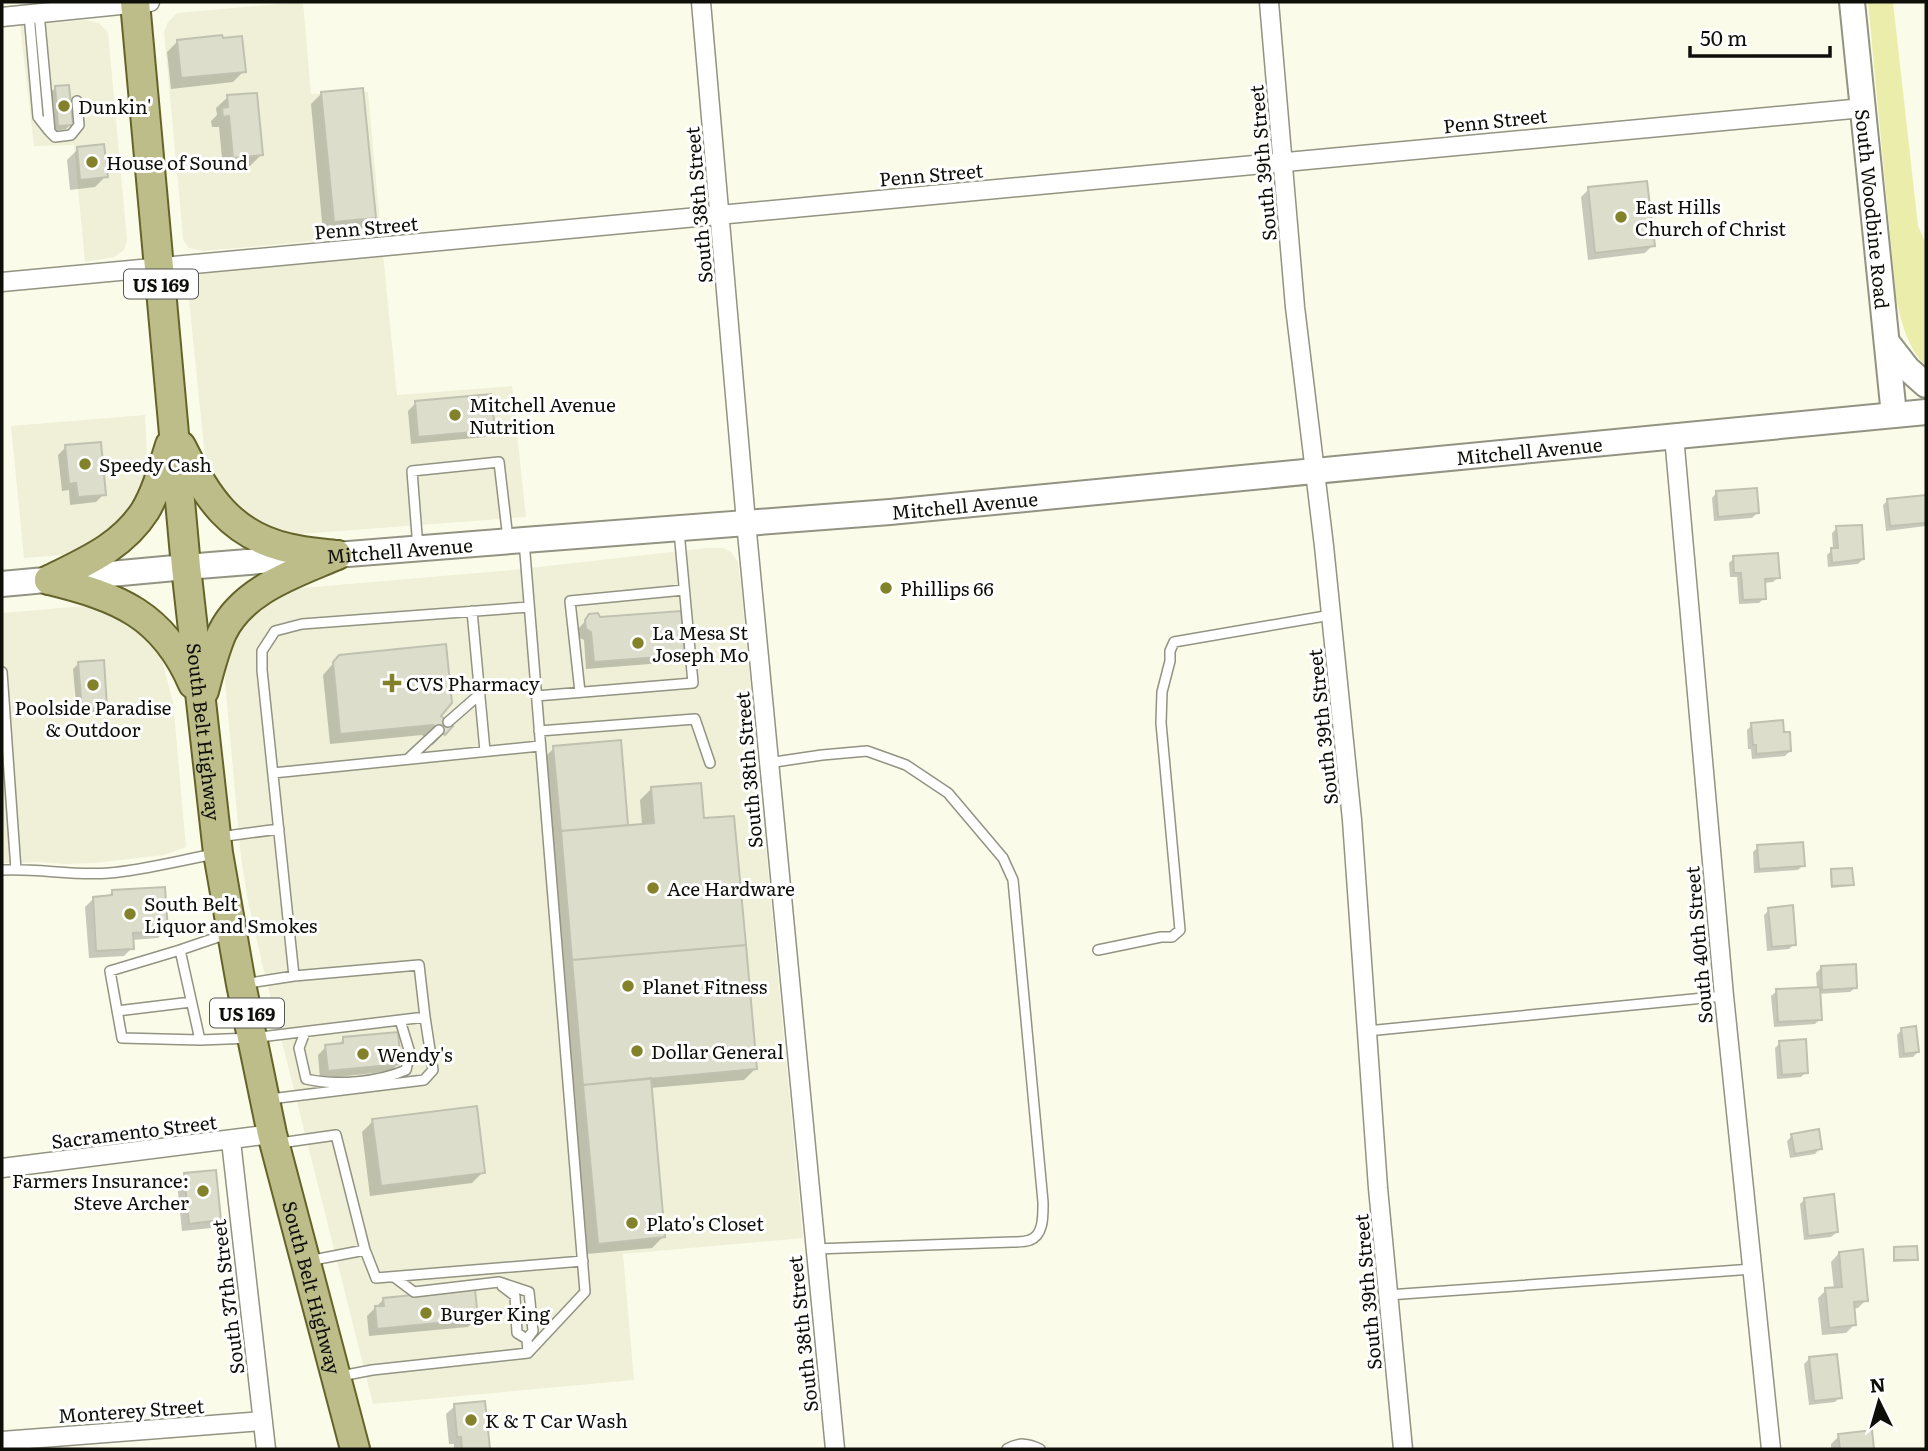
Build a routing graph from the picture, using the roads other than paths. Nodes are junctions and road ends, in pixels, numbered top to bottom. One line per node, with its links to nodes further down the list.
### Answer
1 (140, 2): 5 (street); 11 (main road, South Belt Highway / US 169)
2 (701, 2): 10 (street, South 38th Street)
3 (1269, 2): 9 (street, South 39th Street)
4 (1852, 2): 8 (street, South Woodbine Road)
5 (34, 14): 6 (street); 7 (lane)
6 (2, 17)
7 (77, 101)
8 (1863, 108): 9 (street, Penn Street); 13 (street, South Woodbine Road)
9 (1282, 162): 10 (street, Penn Street); 19 (street, South 39th Street)
10 (720, 214): 11 (street, Penn Street); 20 (street, South 38th Street)
11 (159, 268): 12 (street, Penn Street); 17 (main road, South Belt Highway / US 169)
12 (2, 282)
13 (1887, 342): 14 (street); 16 (street, South Woodbine Road)
14 (1926, 385)
15 (1926, 412): 16 (street, Mitchell Avenue)
16 (1894, 415): 18 (street, Mitchell Avenue)
17 (175, 433): 24 (main road); 25 (main road, South Belt Highway / US 169); 26 (main road)
18 (1674, 436): 19 (street, Mitchell Avenue); 56 (street, South 40th Street)
19 (1315, 471): 20 (street, Mitchell Avenue); 31 (street, South 39th Street)
20 (746, 522): 21 (street, Mitchell Avenue); 45 (street, South 38th Street)
21 (678, 527): 22 (street, Mitchell Avenue); 28 (lane)
22 (516, 540): 23 (street, Mitchell Avenue); 23 (lane); 29 (lane)
23 (418, 548): 24 (street, Mitchell Avenue)
24 (337, 555): 25 (street, Mitchell Avenue); 37 (main road)
25 (186, 567): 26 (street, Mitchell Avenue); 37 (main road, South Belt Highway / US 169)
26 (49, 580): 27 (street, Mitchell Avenue); 37 (main road)
27 (2, 584)
28 (684, 590): 34 (lane); 34 (lane)
29 (529, 607): 30 (lane); 36 (lane)
30 (472, 611): 35 (lane); 46 (lane)
31 (1331, 615): 53 (lane); 61 (street, South 39th Street)
32 (2, 672): 33 (lane)
33 (2, 681): 50 (lane)
34 (580, 692): 36 (lane)
35 (480, 694): 38 (lane); 42 (lane)
36 (536, 696): 40 (lane)
37 (200, 703): 48 (main road, South Belt Highway / US 169)
38 (448, 722)
39 (439, 730): 43 (lane)
40 (539, 731): 41 (lane); 44 (lane)
41 (540, 746): 42 (lane); 72 (lane)
42 (485, 751): 43 (lane)
43 (409, 758): 46 (lane)
44 (710, 763)
45 (768, 763): 69 (street, South 38th Street); 69 (lane)
46 (273, 772): 47 (lane)
47 (279, 829): 48 (lane); 54 (lane)
48 (217, 845): 50 (lane); 51 (main road, South Belt Highway / US 169)
49 (2, 870): 50 (lane)
50 (16, 870)
51 (232, 933): 52 (lane); 55 (main road, South Belt Highway / US 169)
52 (180, 950): 57 (lane); 58 (lane)
53 (1098, 950)
54 (294, 976): 55 (lane); 59 (lane)
55 (241, 984): 63 (main road, South Belt Highway / US 169)
56 (1724, 996): 61 (lane); 73 (street, South 40th Street)
57 (191, 1002): 58 (lane); 64 (lane)
58 (117, 1011): 64 (lane)
59 (425, 1017): 60 (lane); 65 (lane)
60 (400, 1020): 62 (lane); 62 (lane)
61 (1367, 1031): 76 (street, South 39th Street)
62 (305, 1032): 63 (lane)
63 (252, 1038): 64 (lane); 65 (main road, South Belt Highway / US 169)
64 (200, 1040)
65 (264, 1100): 66 (main road, South Belt Highway / US 169)
66 (273, 1139): 67 (street, Sacramento Street); 70 (lane); 71 (main road, South Belt Highway / US 169)
67 (231, 1141): 68 (street, Sacramento Street); 80 (street, South 37th Street)
68 (2, 1168)
69 (815, 1249): 84 (street, South 38th Street)
70 (365, 1250): 71 (lane); 74 (lane)
71 (305, 1261): 79 (main road, South Belt Highway / US 169)
72 (583, 1261): 74 (lane); 78 (lane)
73 (1752, 1269): 76 (lane); 88 (street, South 40th Street)
74 (394, 1277): 75 (lane)
75 (499, 1282): 77 (lane); 77 (lane)
76 (1388, 1295): 87 (street, South 39th Street)
77 (527, 1339): 78 (lane)
78 (528, 1353): 79 (lane)
79 (336, 1377): 83 (main road, South Belt Highway / US 169)
80 (262, 1421): 81 (street, Monterey Street); 82 (street, South 37th Street)
81 (2, 1441)
82 (265, 1449)
83 (355, 1449)
84 (835, 1449)
85 (1007, 1449): 86 (lane)
86 (1040, 1449)
87 (1403, 1449)
88 (1771, 1449)

